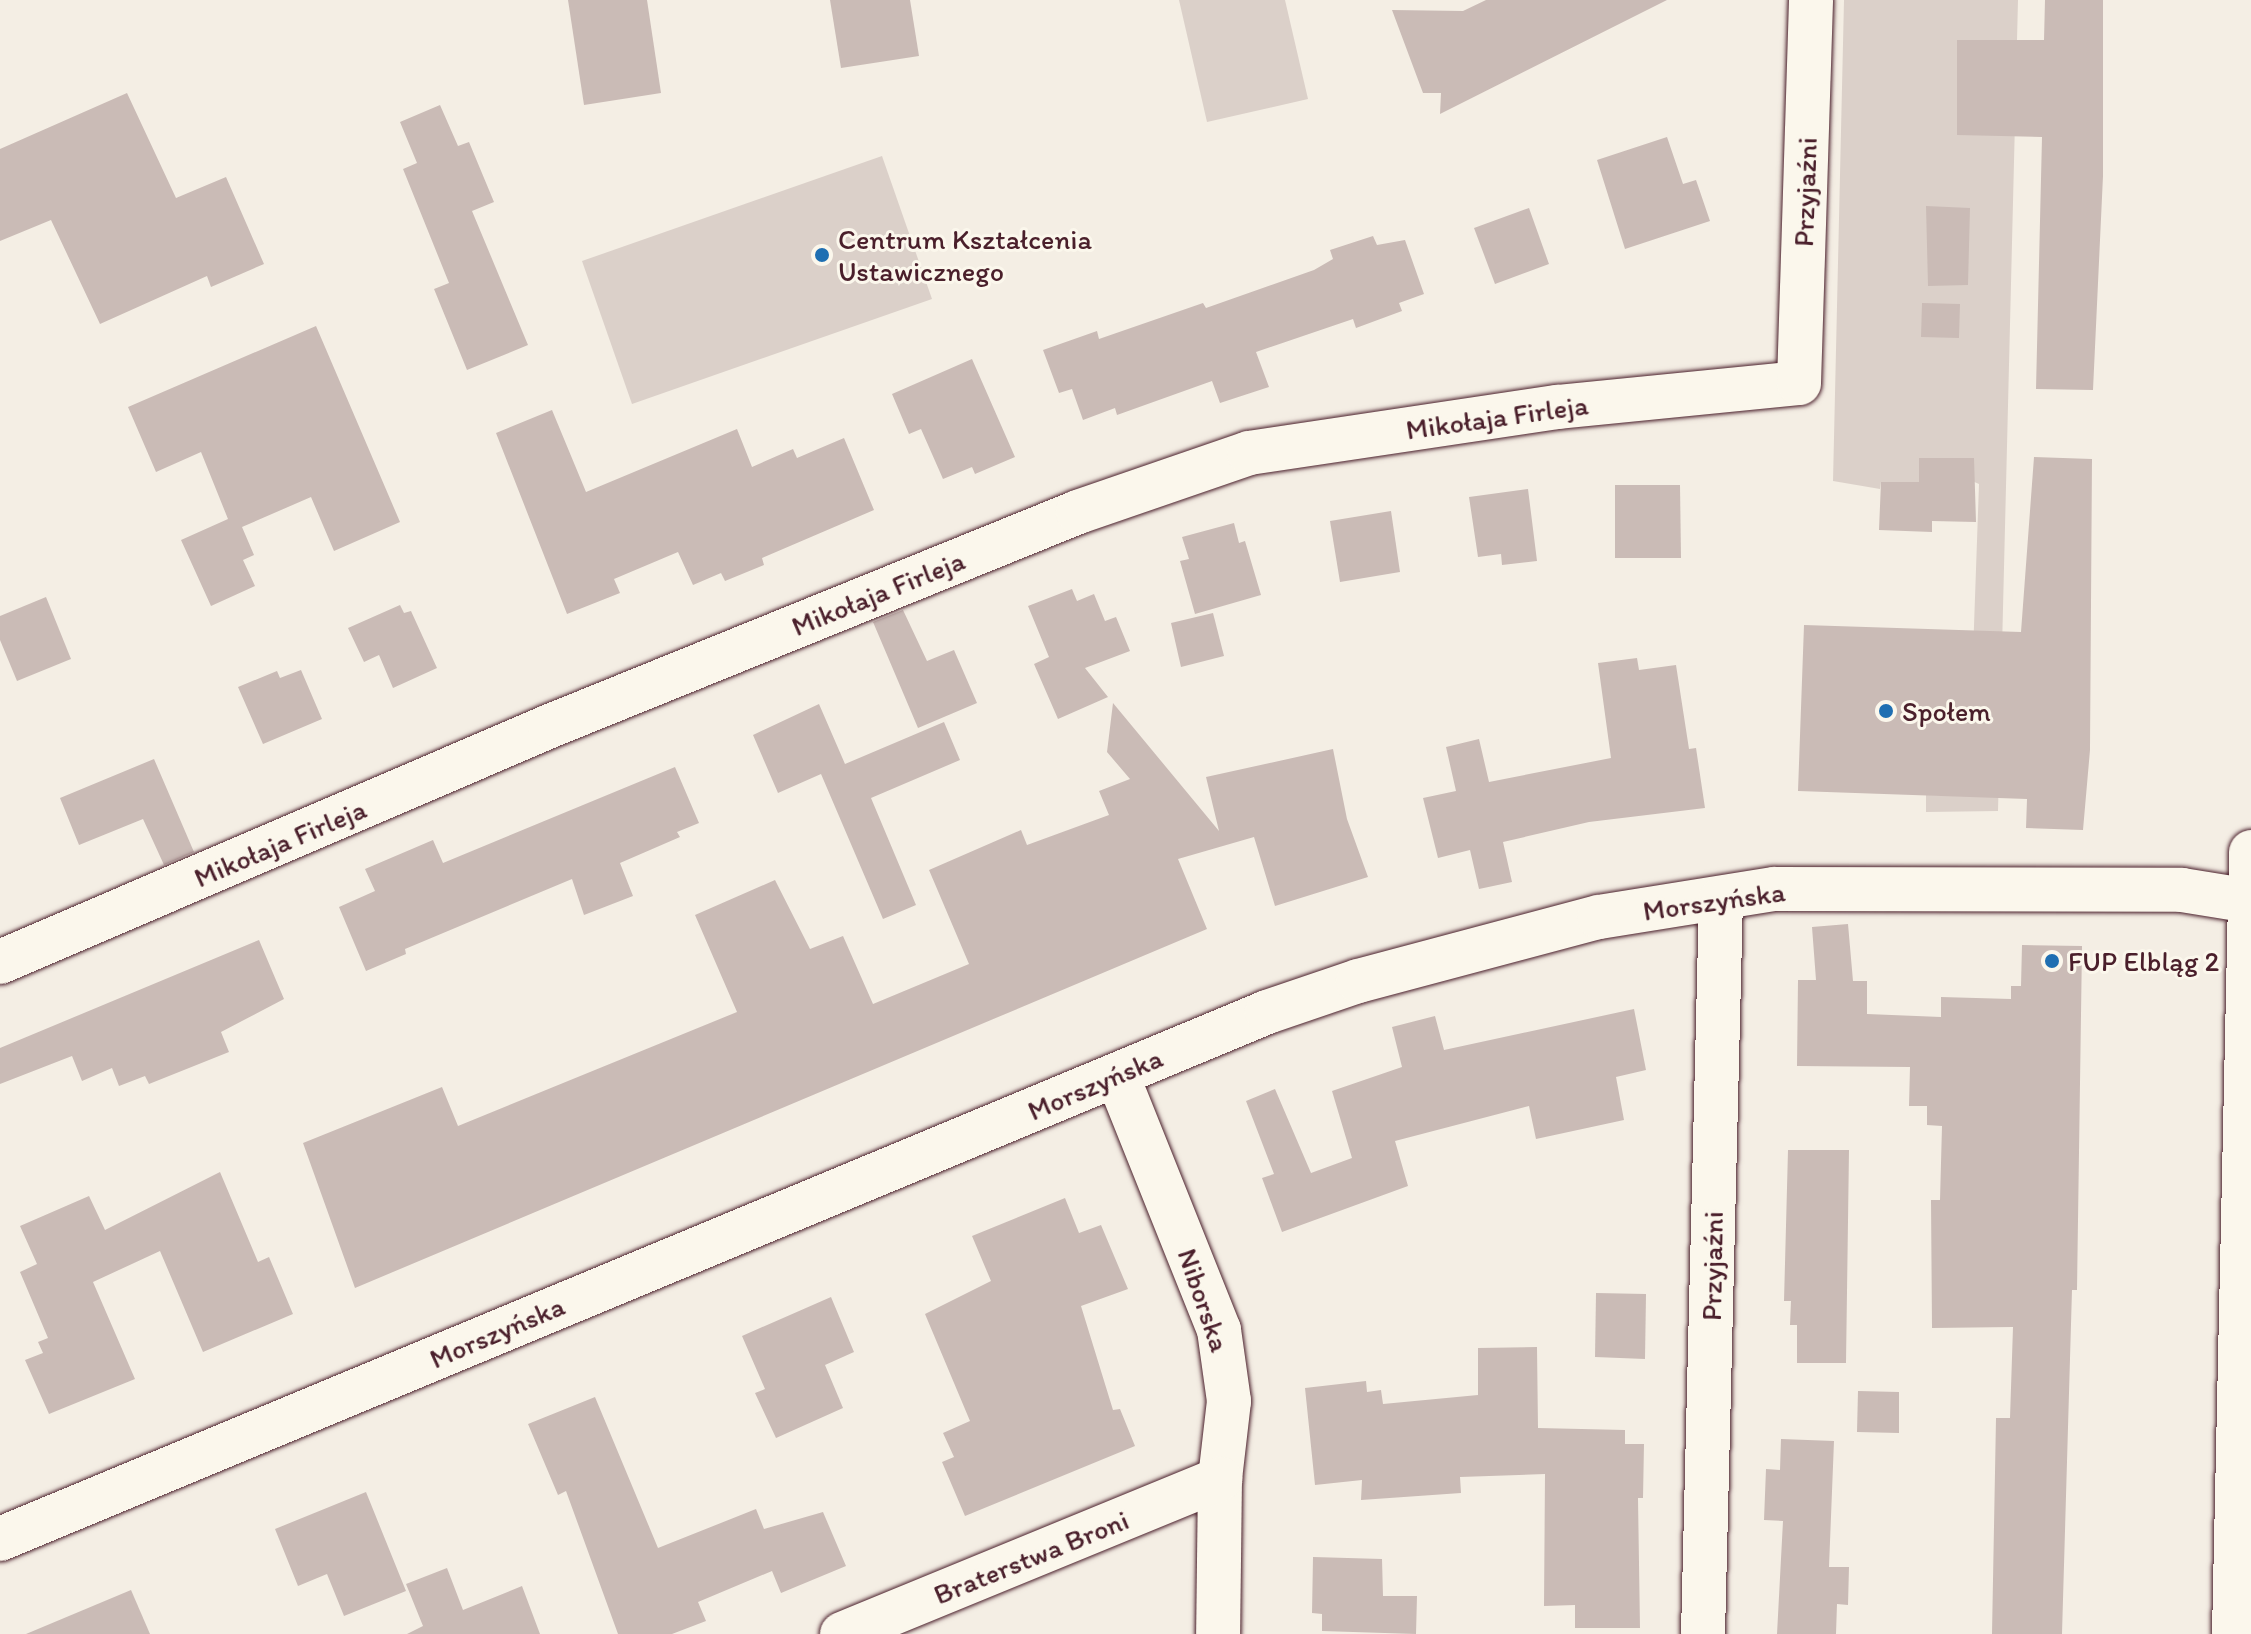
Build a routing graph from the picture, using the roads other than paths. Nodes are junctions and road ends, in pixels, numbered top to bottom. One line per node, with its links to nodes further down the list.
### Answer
1 (1811, 0): 2 (street, Przyjaźni)
2 (1799, 383): 6 (street, Mikołaja Firleja)
3 (2251, 852): 5 (street)
4 (1721, 899): 5 (street, Morszyńska); 7 (street, Morszyńska); 12 (street, Przyjaźni)
5 (2250, 901): 13 (street)
6 (0, 962)
7 (1117, 1075): 8 (street, Niborska); 9 (street, Morszyńska)
8 (1220, 1479): 10 (street, Braterstwa Broni); 11 (street, Niborska)
9 (0, 1539)
10 (842, 1634)
11 (1218, 1634)
12 (1703, 1634)
13 (2234, 1634)

